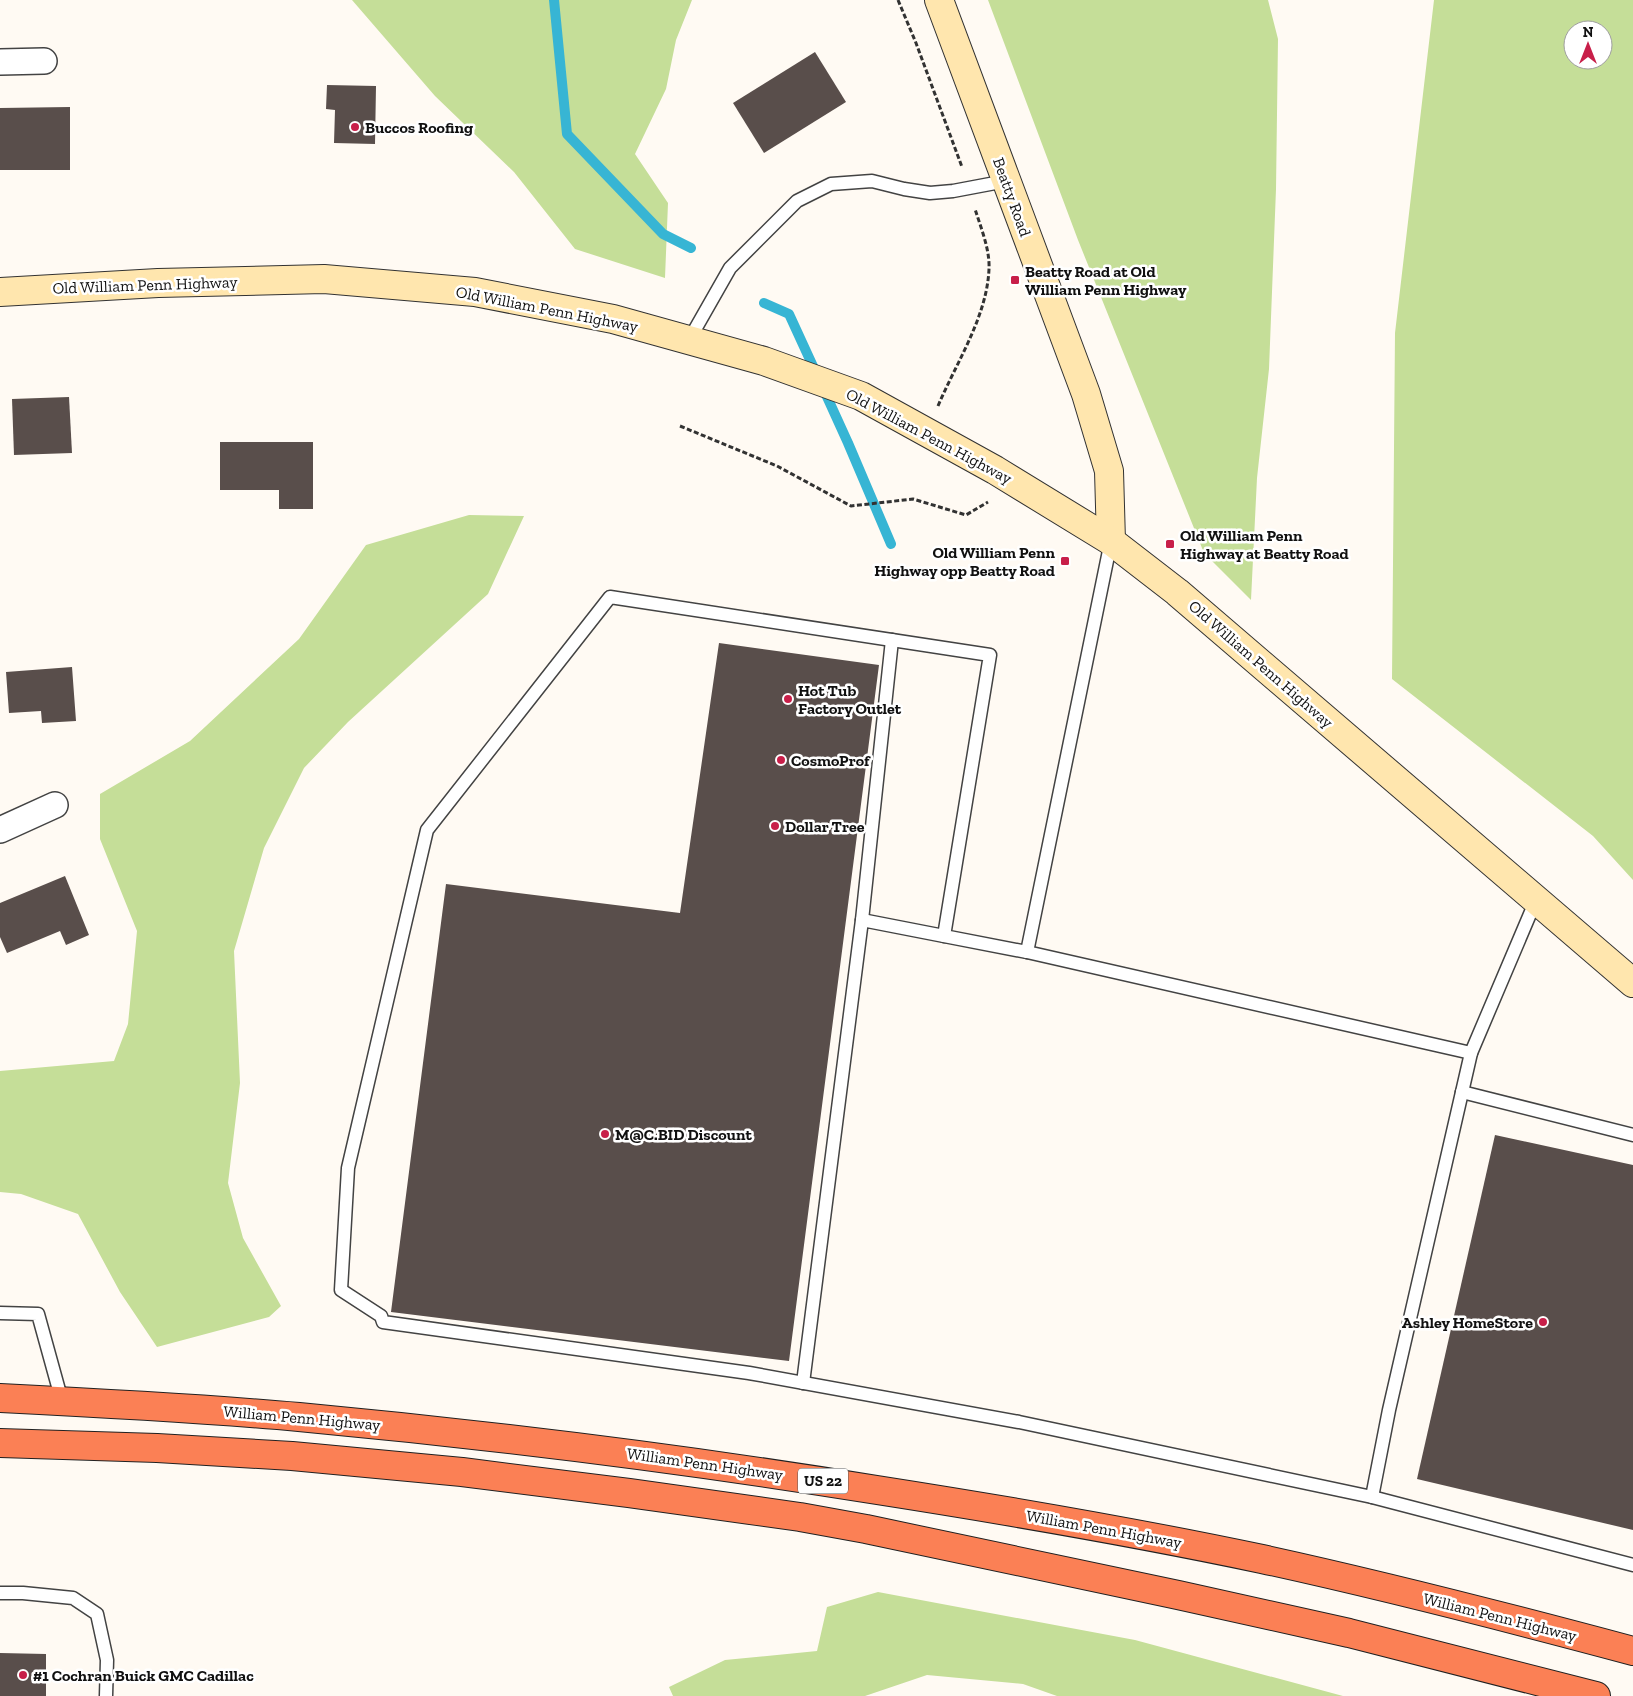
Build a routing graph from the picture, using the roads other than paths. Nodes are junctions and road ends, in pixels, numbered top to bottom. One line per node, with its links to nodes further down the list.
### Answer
1 (939, 0): 4 (main road, Beatty Road)
2 (44, 61): 3 (street)
3 (0, 62)
4 (1006, 181): 6 (lane); 7 (main road, Beatty Road)
5 (0, 292): 6 (main road, Old William Penn Highway)
6 (689, 340): 7 (main road, Old William Penn Highway)
7 (1111, 541): 11 (main road, Old William Penn Highway); 14 (lane)
8 (892, 640): 12 (lane); 13 (lane); 20 (lane)
9 (55, 806): 10 (street)
10 (0, 830)
11 (1536, 900): 15 (main road, Old William Penn Highway); 16 (lane)
12 (862, 920): 13 (lane); 20 (lane)
13 (944, 936): 14 (lane)
14 (1027, 952): 16 (lane)
15 (1633, 983)
16 (1471, 1052): 17 (lane)
17 (1462, 1092): 18 (lane); 24 (lane)
18 (1633, 1135)
19 (0, 1313): 22 (lane)
20 (803, 1383): 24 (lane)
21 (0, 1398): 22 (highway, William Penn Highway / US 22)
22 (62, 1402): 27 (highway, William Penn Highway / US 22)
23 (0, 1443): 29 (highway, US 22)
24 (1372, 1497): 25 (lane)
25 (1633, 1565)
26 (0, 1593): 28 (lane)
27 (1633, 1652)
28 (106, 1696)
29 (1596, 1696)

